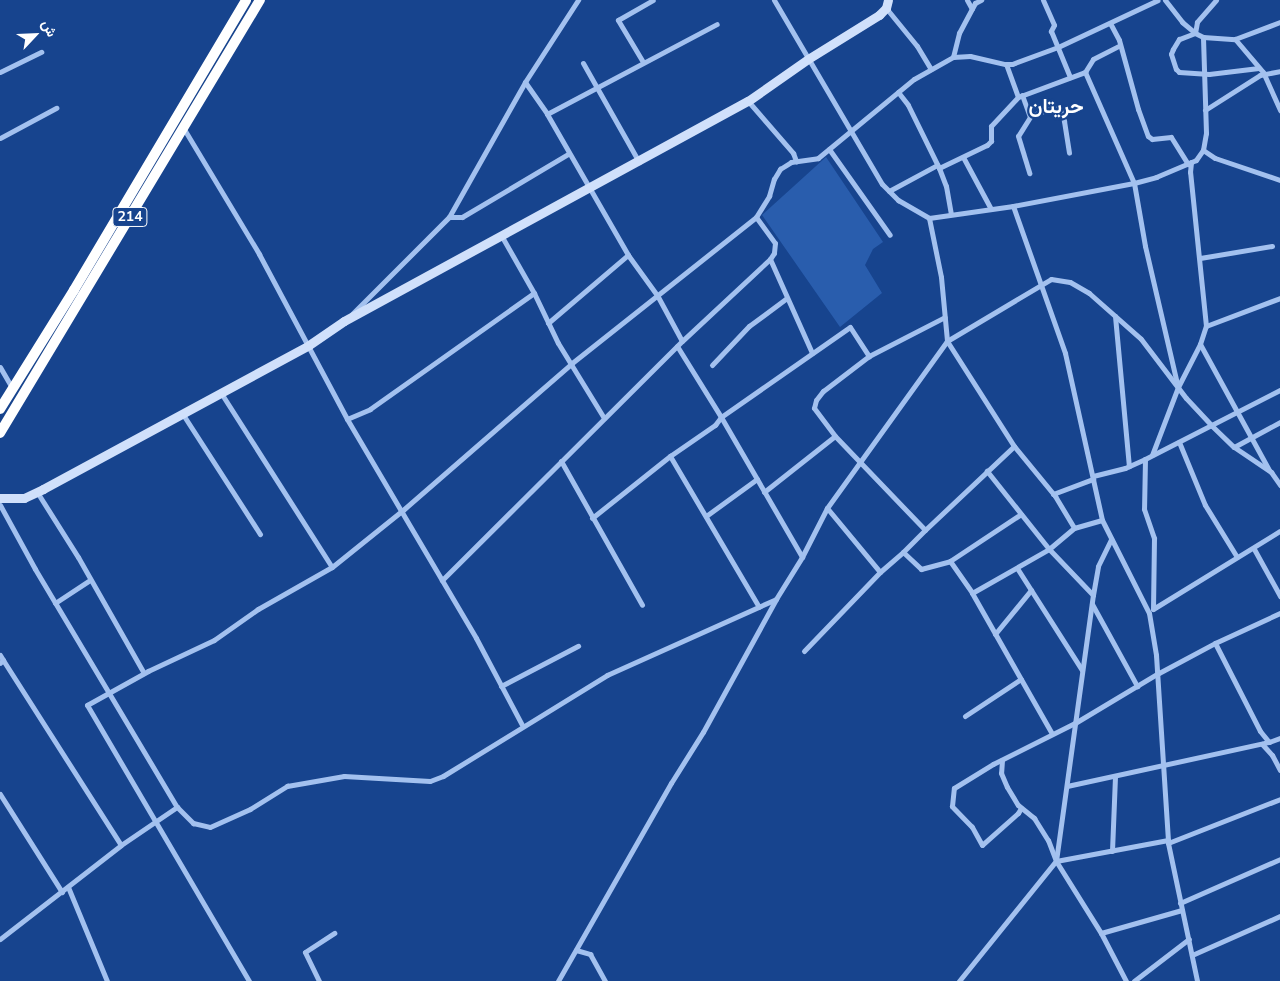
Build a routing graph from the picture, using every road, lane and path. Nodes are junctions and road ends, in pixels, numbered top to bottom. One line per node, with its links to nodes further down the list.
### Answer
1 (246, 0): 96 (highway, 214)
2 (260, 0): 46 (highway, 214)
3 (578, 0): 36 (street)
4 (653, 0): 25 (street)
5 (774, 0): 24 (street)
6 (967, 0): 13 (street)
7 (981, 0): 13 (street)
8 (1043, 0): 21 (street)
9 (1158, 0): 15 (street)
10 (1165, 0): 17 (street)
11 (1216, 0): 17 (street)
12 (887, 4): 24 (street); 29 (street)
13 (972, 10): 23 (street)
14 (1280, 22): 19 (street)
15 (1110, 23): 20 (street); 21 (street)
16 (717, 24): 25 (street)
17 (1194, 33): 18 (street); 33 (street)
18 (1203, 37): 19 (street); 33 (street)
19 (1234, 39): 28 (street)
20 (1120, 45): 32 (street); 56 (street)
21 (1058, 47): 27 (street); 35 (street)
22 (41, 52): 31 (street)
23 (953, 56): 27 (street); 29 (street)
24 (808, 59): 40 (street); 47 (street)
25 (644, 62): 37 (street)
26 (583, 63): 37 (street)
27 (1006, 64): 39 (street)
28 (1259, 68): 33 (street); 34 (street)
29 (930, 69): 38 (street)
30 (1280, 71): 34 (street)
31 (0, 72)
32 (1086, 72): 35 (street); 60 (street)
33 (1204, 74): 42 (street)
34 (1264, 74): 42 (street); 43 (street)
35 (1070, 77): 39 (street)
36 (525, 82): 44 (street); 66 (street)
37 (597, 88): 44 (street); 55 (street)
38 (898, 92): 47 (street); 57 (street)
39 (1020, 96): 45 (street); 53 (street)
40 (748, 101): 54 (street); 55 (street)
41 (56, 108): 48 (street)
42 (1206, 110): 50 (street)
43 (1280, 110)
44 (547, 114): 52 (street)
45 (1030, 116): 51 (street); 58 (street)
46 (183, 128): 88 (street); 107 (highway, 214)
47 (850, 131): 49 (street); 62 (street)
48 (0, 138)
49 (830, 149): 54 (street); 69 (street)
50 (1203, 150): 56 (street); 59 (street)
51 (1069, 153)
52 (568, 154): 61 (street); 66 (street)
53 (963, 157): 57 (street); 64 (street)
54 (796, 161): 67 (street)
55 (639, 162): 61 (street)
56 (1190, 163): 60 (street); 73 (street)
57 (938, 166): 62 (street); 65 (street)
58 (1029, 173)
59 (1280, 181)
60 (1134, 183): 63 (street); 95 (street)
61 (590, 188): 70 (street); 72 (street)
62 (889, 191): 68 (street)
63 (1013, 206): 64 (street); 75 (street)
64 (991, 209): 65 (street)
65 (952, 214): 68 (street)
66 (449, 217): 82 (street)
67 (756, 217): 74 (street); 77 (street)
68 (929, 218): 81 (street)
69 (890, 235)
70 (501, 236): 76 (street); 82 (street)
71 (1272, 246): 73 (street)
72 (628, 255): 77 (street); 83 (street)
73 (1200, 258): 84 (street)
74 (770, 260): 78 (street); 85 (street)
75 (1043, 286): 80 (street); 86 (street); 121 (street)
76 (534, 293): 83 (street); 104 (street)
77 (657, 295): 85 (street); 92 (street)
78 (787, 298): 90 (street); 93 (street)
79 (1280, 298): 84 (street)
80 (1115, 315): 95 (street); 118 (street)
81 (945, 317): 86 (street); 91 (street)
82 (344, 321): 88 (street)
83 (548, 323): 92 (street)
84 (1206, 326): 87 (street)
85 (682, 341): 89 (street)
86 (947, 341): 111 (street); 116 (street)
87 (1200, 344): 95 (street); 101 (street)
88 (309, 346): 98 (street); 104 (street)
89 (677, 346): 102 (street); 103 (street)
90 (812, 353): 91 (street); 102 (street)
91 (869, 356): 108 (street)
92 (572, 363): 103 (street); 130 (street)
93 (712, 365)
94 (0, 367): 96 (street)
95 (1178, 387): 106 (street); 114 (street)
96 (12, 388): 99 (highway, 214)
97 (1280, 390): 101 (street)
98 (220, 392): 100 (street); 146 (street)
99 (0, 409)
100 (182, 413): 124 (street); 138 (street)
101 (1237, 413): 106 (street); 109 (street)
102 (721, 417): 113 (street); 122 (street)
103 (604, 418): 117 (street)
104 (347, 419): 130 (street)
105 (1280, 422): 109 (street)
106 (1212, 426): 110 (street); 112 (street)
107 (0, 433)
108 (835, 436): 116 (street); 125 (street)
109 (1251, 438): 112 (street); 120 (street)
110 (1179, 442): 114 (street); 144 (street)
111 (1014, 446): 119 (street); 126 (street)
112 (1234, 447): 120 (street)
113 (670, 456): 132 (street); 133 (street)
114 (1152, 456): 115 (street)
115 (1146, 459): 118 (street); 160 (street)
116 (860, 460): 129 (street); 136 (street)
117 (561, 461): 133 (street); 150 (street)
118 (1129, 466): 121 (street)
119 (988, 471): 131 (street); 136 (street)
120 (1271, 472): 123 (street)
121 (1093, 478): 126 (street); 134 (street)
122 (757, 479): 125 (street); 132 (street)
123 (1280, 485)
124 (37, 492): 127 (street); 149 (street)
125 (764, 492): 143 (street)
126 (1053, 494): 135 (street)
127 (0, 498)
128 (0, 505): 156 (street)
129 (827, 508): 143 (street); 148 (street)
130 (403, 510): 146 (street); 150 (street)
131 (1021, 514): 140 (street); 145 (street)
132 (706, 516): 159 (street)
133 (592, 518): 157 (street)
134 (1102, 520): 135 (street); 139 (street)
135 (1074, 528): 140 (street)
136 (925, 530): 142 (street)
137 (1280, 531): 141 (street)
138 (260, 534)
139 (1111, 539): 153 (street); 160 (street)
140 (1049, 549): 147 (street); 153 (street)
141 (1254, 549): 144 (street); 154 (street)
142 (903, 552): 145 (street); 148 (street)
143 (802, 557): 155 (street)
144 (1237, 557): 160 (street)
145 (950, 561): 152 (street)
146 (332, 567): 168 (street)
147 (1017, 568): 151 (street); 152 (street)
148 (880, 572): 165 (street)
149 (90, 580): 156 (street); 168 (street)
150 (442, 580): 171 (street)
151 (1031, 590): 162 (street); 167 (street)
152 (972, 593): 162 (street)
153 (1093, 595): 158 (street)
154 (1280, 596)
155 (776, 599): 159 (street); 205 (street)
156 (55, 603): 173 (street)
157 (642, 604)
158 (1092, 604): 167 (street); 172 (street)
159 (759, 607): 176 (street)
160 (1151, 611): 169 (street)
161 (1280, 613): 163 (street)
162 (995, 634): 170 (street)
163 (1215, 644): 169 (street); 179 (street)
164 (578, 646): 171 (street)
165 (804, 651)
166 (1, 659): 192 (street)
167 (1082, 670): 175 (street)
168 (144, 673): 173 (street)
169 (1157, 674): 172 (street); 182 (street)
170 (1021, 679): 174 (street); 177 (street)
171 (501, 686): 176 (street)
172 (1137, 686): 175 (street)
173 (108, 693): 188 (street); 190 (street)
174 (964, 716)
175 (1075, 723): 177 (street); 185 (street)
176 (522, 725): 188 (street)
177 (1052, 734): 181 (street)
178 (1280, 738): 179 (street)
179 (1269, 742): 180 (street)
180 (1262, 744): 182 (street); 183 (street)
181 (1002, 760): 189 (street); 189 (street)
182 (1163, 765): 184 (street); 191 (street)
183 (1280, 770)
184 (1115, 776): 185 (street); 193 (street)
185 (1067, 786): 195 (street)
186 (0, 794): 197 (street)
187 (1280, 799): 191 (street)
188 (177, 807): 190 (street)
189 (1021, 808): 195 (street)
190 (155, 823): 192 (street); 208 (street)
191 (1168, 842): 193 (street); 198 (street)
192 (121, 845): 196 (street)
193 (1112, 850): 195 (street)
194 (1280, 859): 198 (street)
195 (1056, 861): 202 (street); 212 (street)
196 (68, 887): 197 (street); 207 (street)
197 (62, 892): 203 (street)
198 (1180, 903): 199 (street)
199 (1182, 910): 202 (street); 204 (street)
200 (1280, 916): 206 (street)
201 (334, 933): 209 (street)
202 (1101, 933): 213 (street)
203 (0, 939)
204 (1188, 939): 206 (street); 214 (street)
205 (576, 950): 210 (street); 211 (street)
206 (1192, 955): 215 (street)
207 (107, 981)
208 (249, 981)
209 (319, 981)
210 (558, 981)
211 (605, 981)
212 (959, 981)
213 (1126, 981)
214 (1134, 981)
215 (1197, 981)

